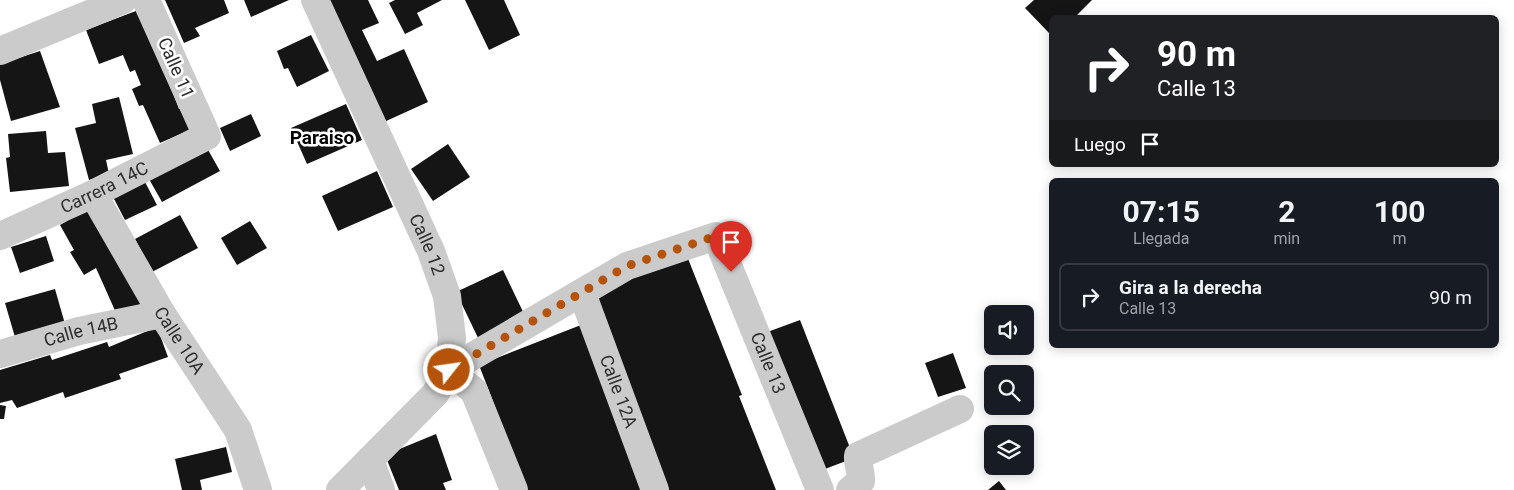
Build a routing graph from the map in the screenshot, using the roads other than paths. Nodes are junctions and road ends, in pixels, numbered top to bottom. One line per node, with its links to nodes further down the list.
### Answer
1 (123, 0): 4 (street)
2 (146, 0): 5 (street, Calle 11)
3 (314, 0): 11 (street, Calle 12)
4 (0, 51)
5 (207, 136): 6 (street, Carrera 14C)
6 (93, 194): 7 (street, Carrera 14C); 9 (street, Calle 10A)
7 (0, 236)
8 (582, 293): 11 (street); 18 (street, Calle 12A); 19 (street, Calle 13)
9 (162, 314): 10 (street, Calle 14B); 14 (street, Calle 10A)
10 (0, 354)
11 (449, 370): 13 (street); 17 (street)
12 (960, 409): 20 (street)
13 (370, 460): 15 (street); 16 (street)
14 (258, 490)
15 (340, 490)
16 (381, 490)
17 (514, 490)
18 (655, 490)
19 (820, 490)
20 (850, 490)

